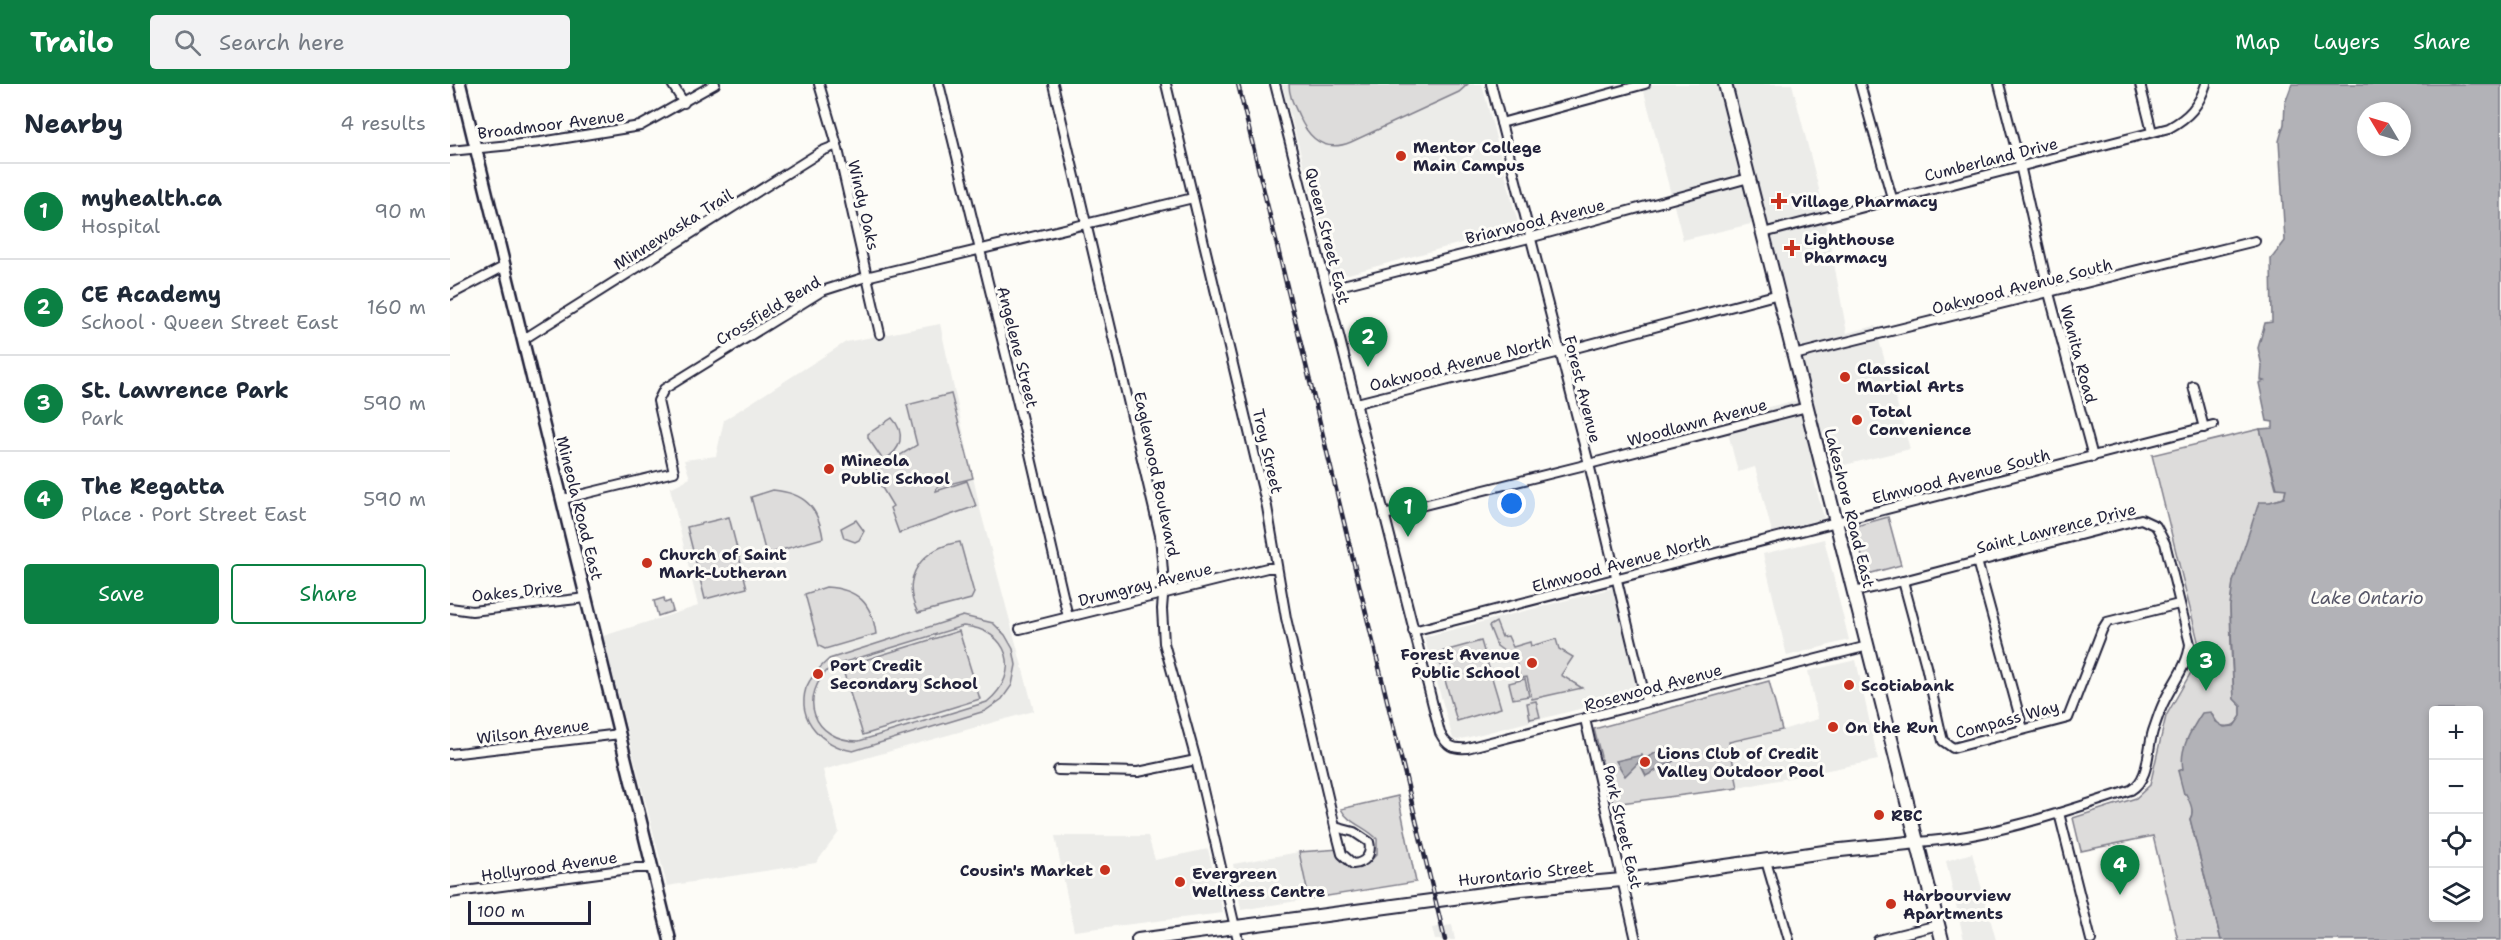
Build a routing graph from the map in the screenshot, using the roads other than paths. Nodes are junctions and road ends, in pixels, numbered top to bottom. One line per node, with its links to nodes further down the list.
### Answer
1 (460, 84): 20 (street, Mineola Road East)
2 (672, 84): 16 (street)
3 (715, 84): 16 (street, Broadmoor Avenue)
4 (819, 84): 19 (street, Windy Oaks)
5 (939, 84): 30 (street, Angelene Street)
6 (1053, 84): 26 (street, Eaglewood Boulevard)
7 (1166, 84): 24 (street, Troy Street)
8 (1275, 84): 33 (street, Queen Street East)
9 (1491, 84): 17 (street, Forest Avenue)
10 (1645, 84): 17 (street)
11 (1725, 84): 23 (main road, Lakeshore Road East)
12 (1860, 84): 25 (street)
13 (1999, 84): 22 (street, Wanita Road)
14 (2139, 84): 18 (street)
15 (2206, 84): 18 (street, Cumberland Drive)
16 (684, 103): 20 (street, Broadmoor Avenue)
17 (1500, 123): 28 (street, Forest Avenue)
18 (2152, 132): 22 (street, Cumberland Drive)
19 (837, 145): 32 (street, Windy Oaks); 38 (street, Minnewaska Trail)
20 (477, 148): 21 (street, Broadmoor Avenue); 31 (street, Mineola Road East)
21 (450, 151)
22 (2020, 165): 25 (street, Cumberland Drive); 34 (street, Wanita Road)
23 (1749, 178): 27 (main road, Lakeshore Road East); 28 (street, Briarwood Avenue)
24 (1194, 198): 26 (street, Crossfield Bend); 52 (street, Troy Street)
25 (1892, 198): 27 (street, Cumberland Drive)
26 (1086, 225): 30 (street, Crossfield Bend); 56 (street, Eaglewood Boulevard)
27 (1763, 233): 35 (main road, Lakeshore Road East)
28 (1530, 238): 33 (street, Briarwood Avenue); 39 (street, Forest Avenue)
29 (2255, 241): 34 (street, Oakwood Avenue South)
30 (980, 250): 32 (street, Crossfield Bend); 60 (street, Angelene Street)
31 (505, 266): 36 (street); 38 (street, Mineola Road East)
32 (866, 277): 37 (street, Windy Oaks); 48 (street, Crossfield Bend)
33 (1327, 289): 42 (street, Queen Street East)
34 (2049, 293): 40 (street, Oakwood Avenue South); 46 (street, Wanita Road)
35 (1779, 294): 39 (street, Oakwood Avenue North); 40 (main road, Lakeshore Road East)
36 (450, 295)
37 (880, 334)
38 (524, 339): 48 (street, Mineola Road East)
39 (1560, 352): 42 (street, Oakwood Avenue North); 47 (street, Forest Avenue)
40 (1794, 355): 43 (main road, Lakeshore Road East)
41 (2193, 386): 45 (street)
42 (1357, 403): 49 (street, Queen Street East)
43 (1807, 407): 47 (street, Woodlawn Avenue); 50 (main road, Lakeshore Road East)
44 (2213, 425): 45 (street, Elmwood Avenue South)
45 (2204, 428): 46 (street, Elmwood Avenue South)
46 (2092, 457): 50 (street, Elmwood Avenue South)
47 (1589, 464): 49 (street, Woodlawn Avenue); 53 (street, Forest Avenue)
48 (562, 499): 57 (street, Mineola Road East)
49 (1384, 515): 62 (street, Queen Street East)
50 (1836, 522): 53 (street, Elmwood Avenue North); 55 (main road, Lakeshore Road East)
51 (1977, 561): 54 (street, Saint Lawrence Drive); 58 (street, Saint Lawrence Drive); 66 (street)
52 (1277, 567): 56 (street, Drumgray Avenue); 73 (street, Troy Street)
53 (1616, 579): 62 (street, Elmwood Avenue North); 64 (street, Forest Avenue)
54 (1903, 581): 55 (street, Saint Lawrence Drive); 66 (street, Compass Way)
55 (1854, 592): 63 (main road, Lakeshore Road East)
56 (1164, 595): 60 (street, Drumgray Avenue); 70 (street, Eaglewood Boulevard)
57 (586, 598): 59 (street, Oakes Drive); 67 (street, Mineola Road East)
58 (2179, 604): 66 (street, Compass Way); 72 (street, Saint Lawrence Drive)
59 (450, 608)
60 (1068, 617): 61 (street, Drumgray Avenue)
61 (1020, 629)
62 (1413, 631): 68 (street, Queen Street East)
63 (1868, 646): 64 (street, Rosewood Avenue); 74 (main road, Lakeshore Road East)
64 (1646, 701): 65 (street, Rosewood Avenue)
65 (1585, 719): 68 (street, Rosewood Avenue); 77 (street, Park Street East)
66 (2023, 729)
67 (620, 734): 69 (street, Wilson Avenue); 76 (street, Mineola Road East)
68 (1445, 743)
69 (450, 754)
70 (1196, 760): 71 (street); 80 (street, Eaglewood Boulevard)
71 (1058, 770)
72 (2059, 813): 74 (street, Saint Lawrence Drive); 88 (street)
73 (1335, 827): 73 (street, Troy Street)
74 (1918, 842): 75 (main road, Hurontario Street); 79 (main road, Lakeshore Road East)
75 (1766, 861): 77 (main road, Hurontario Street); 85 (street)
76 (652, 868): 78 (street, Hollyrood Avenue); 82 (street, Mineola Road East)
77 (1622, 880): 80 (main road, Hurontario Street); 84 (street, Park Street East)
78 (450, 893)
79 (1938, 925): 86 (street); 87 (main road, Lakeshore Road East)
80 (1237, 934): 81 (main road, Hurontario Street)
81 (1163, 938): 83 (main road, Hurontario Street)
82 (670, 940)
83 (1138, 940)
84 (1636, 940)
85 (1789, 940)
86 (1878, 940)
87 (1942, 940)
88 (2091, 940)

